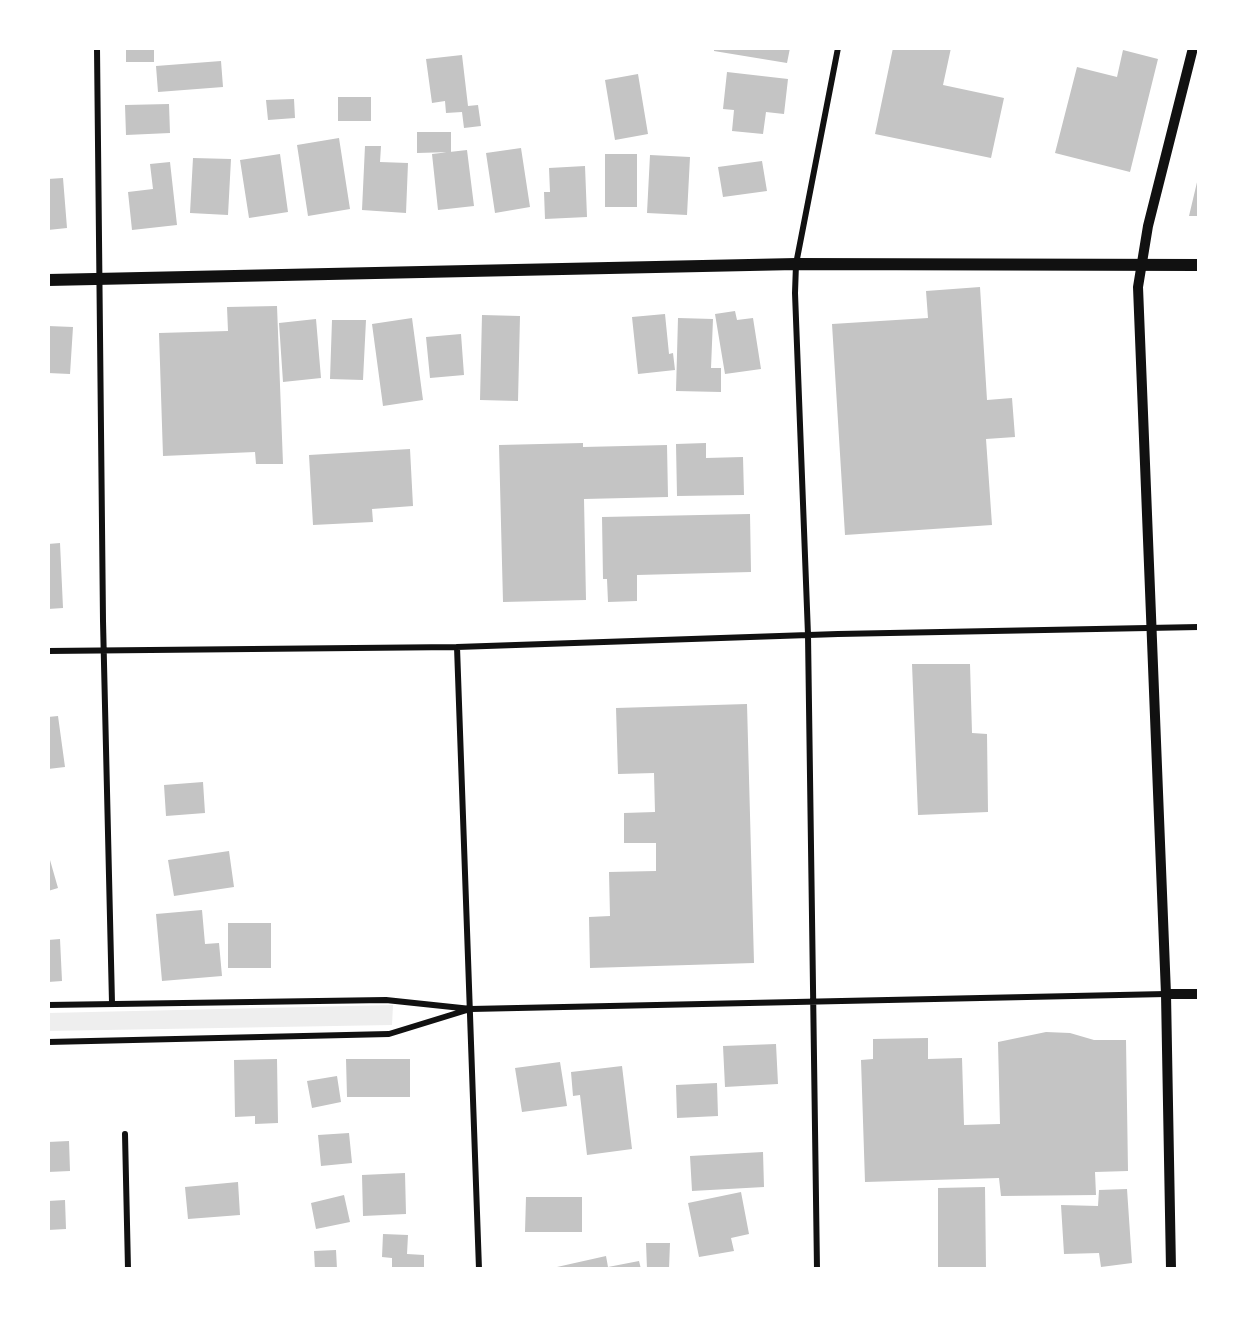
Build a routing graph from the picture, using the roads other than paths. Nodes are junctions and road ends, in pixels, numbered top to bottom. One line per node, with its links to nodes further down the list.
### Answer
1 (97, 48): 7 (street)
2 (838, 48): 4 (street)
3 (1193, 48): 6 (street)
4 (796, 264): 6 (main road); 7 (main road); 11 (street)
5 (1199, 265): 6 (main road)
6 (1140, 267): 10 (street)
7 (98, 279): 8 (main road); 13 (street)
8 (48, 280)
9 (1199, 627): 10 (street)
10 (1151, 628): 11 (street); 15 (street)
11 (808, 635): 12 (street); 17 (street)
12 (457, 647): 13 (street); 20 (street)
13 (104, 650): 14 (street); 18 (street)
14 (48, 651)
15 (1166, 994): 16 (street); 17 (street); 26 (street)
16 (1199, 994)
17 (812, 1002): 20 (street); 25 (street)
18 (112, 1003): 19 (street); 20 (street)
19 (48, 1005)
20 (471, 1009): 21 (street); 24 (street)
21 (48, 1041)
22 (125, 1134): 23 (street)
23 (128, 1269)
24 (479, 1269)
25 (817, 1269)
26 (1171, 1269)

